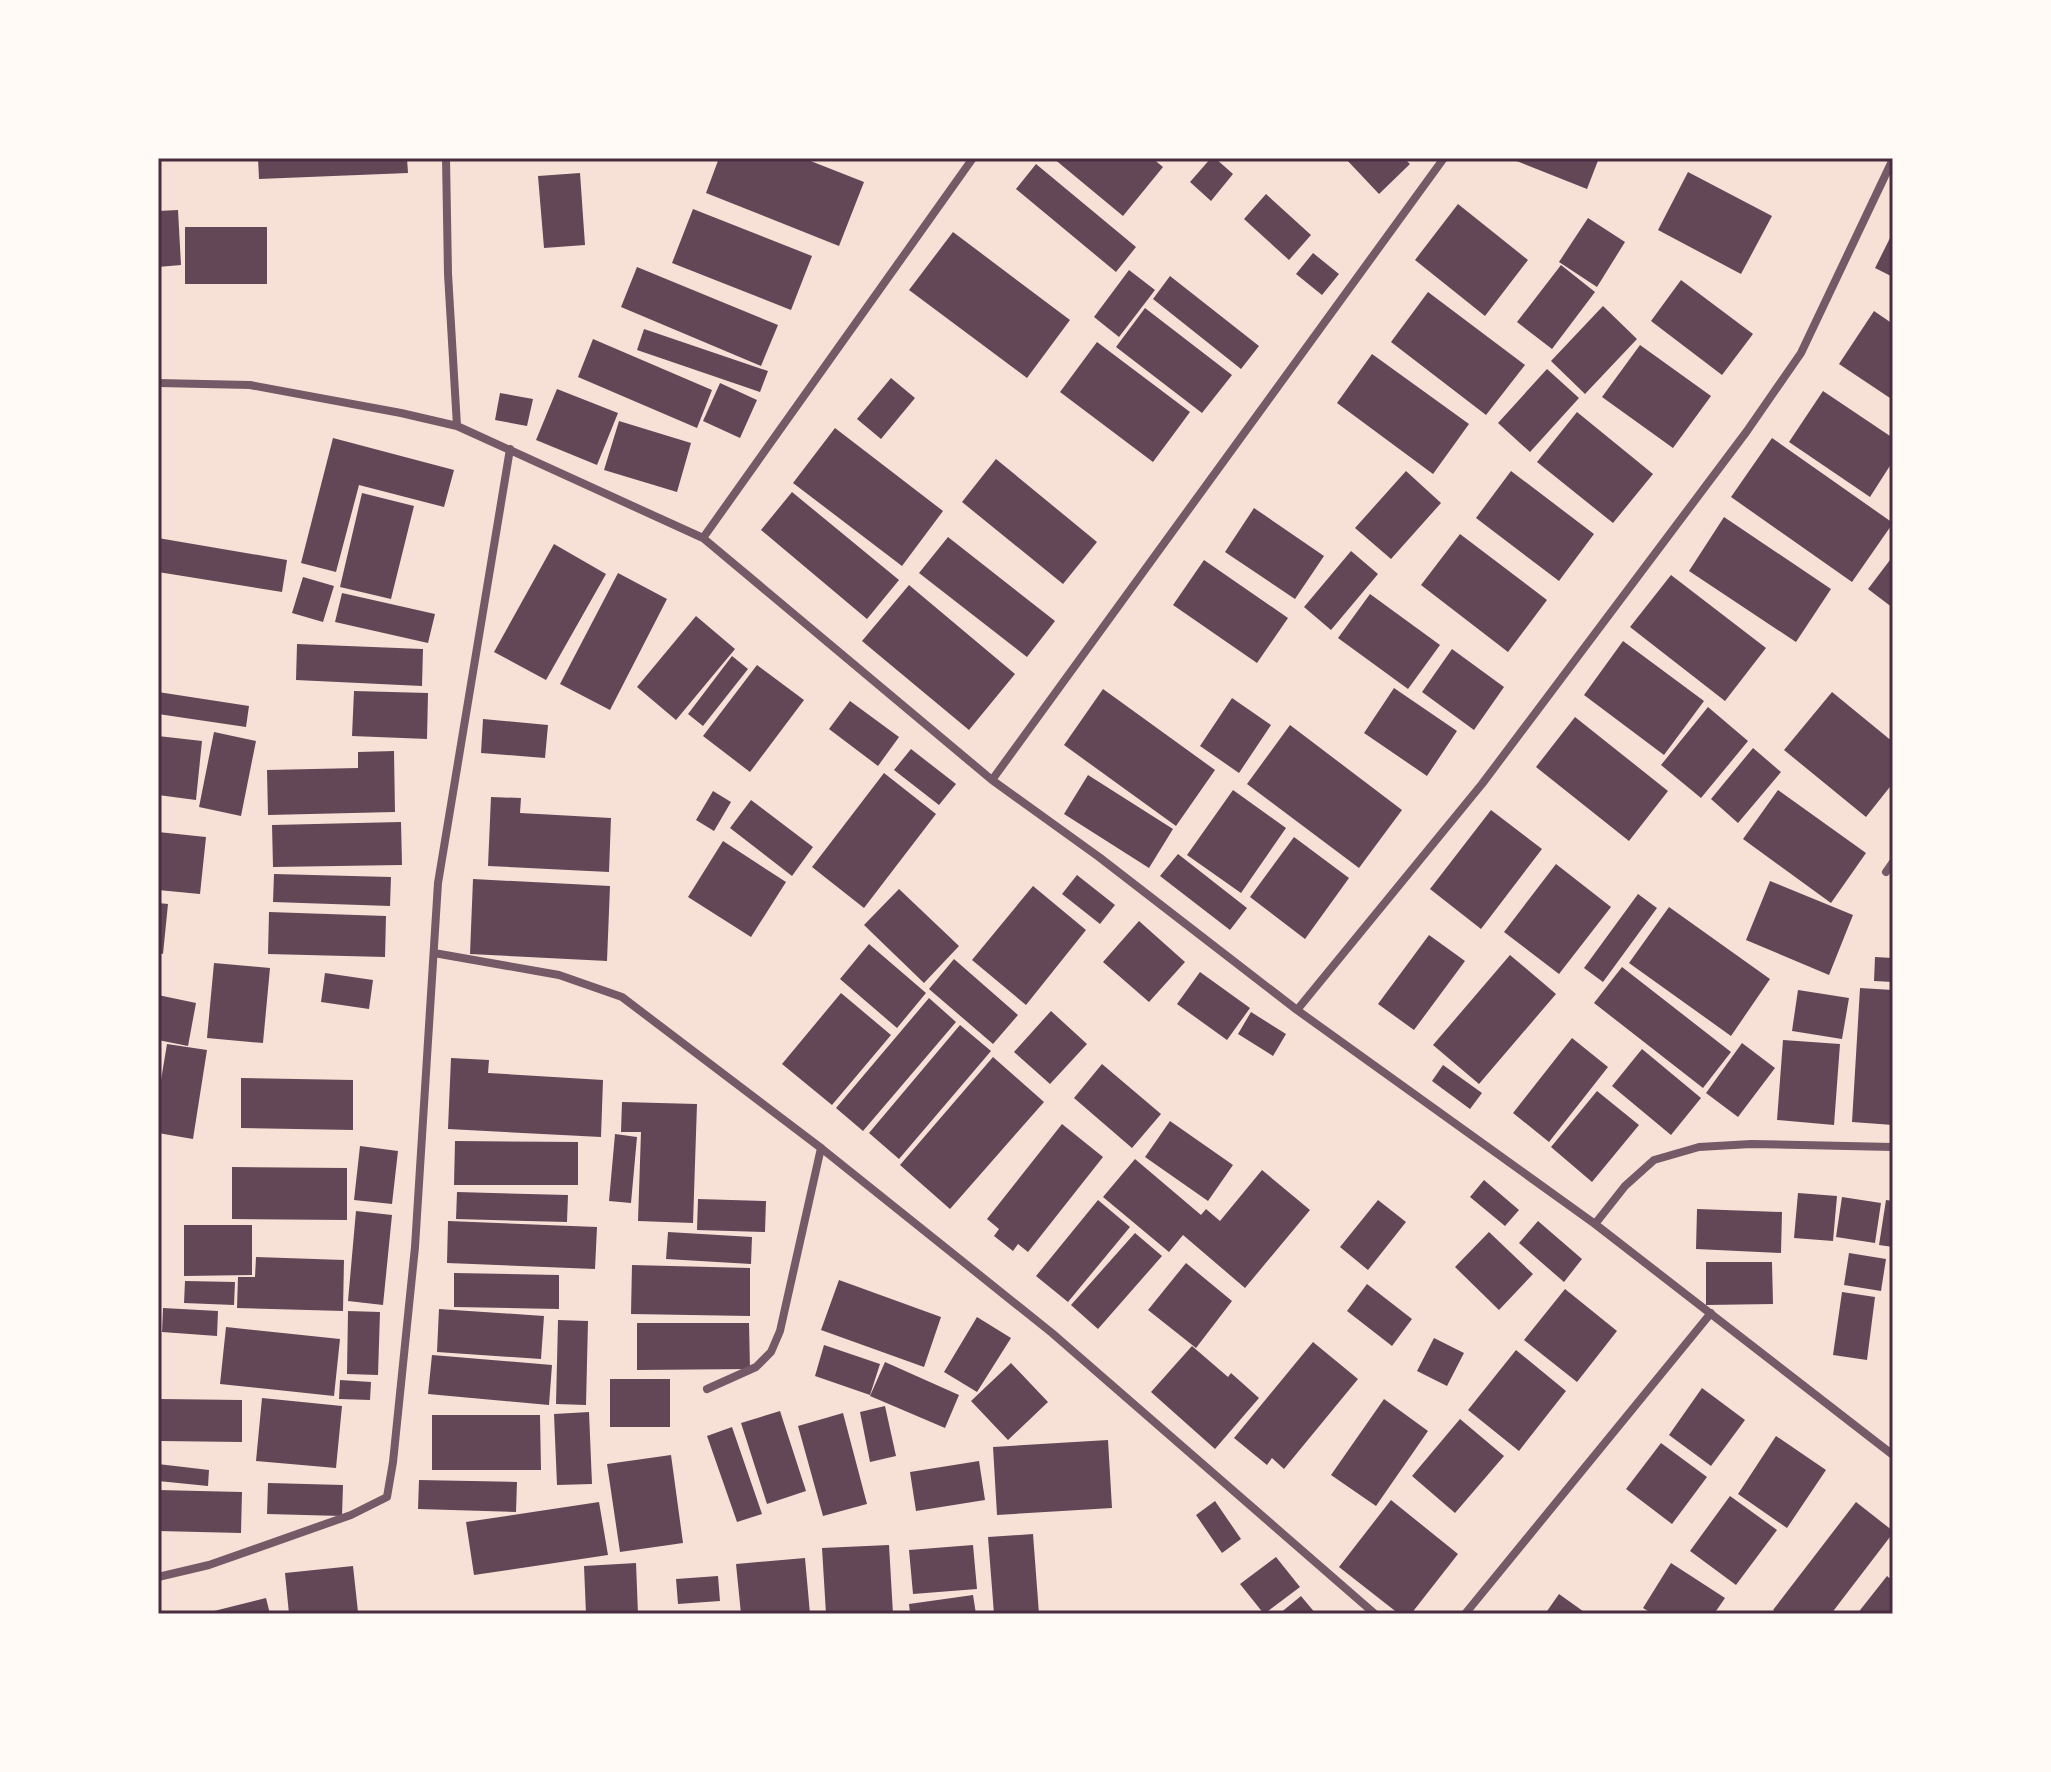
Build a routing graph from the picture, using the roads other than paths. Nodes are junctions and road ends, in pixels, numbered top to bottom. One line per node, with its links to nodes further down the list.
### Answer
1 (446, 158): 6 (street)
2 (973, 158): 8 (street)
3 (1444, 158): 9 (street)
4 (1893, 159): 13 (street)
5 (158, 383): 6 (street)
6 (457, 426): 7 (street)
7 (510, 449): 8 (street); 12 (street)
8 (703, 538): 9 (street)
9 (992, 780): 13 (street)
10 (1893, 862): 11 (street)
11 (1886, 872)
12 (434, 953): 15 (street); 20 (street)
13 (1297, 1010): 16 (street)
14 (1893, 1147): 16 (street)
15 (821, 1148): 18 (street); 21 (street)
16 (1595, 1224): 17 (street)
17 (1711, 1313): 19 (street); 22 (street)
18 (707, 1389)
19 (1893, 1455)
20 (158, 1577)
21 (1375, 1614)
22 (1465, 1614)

